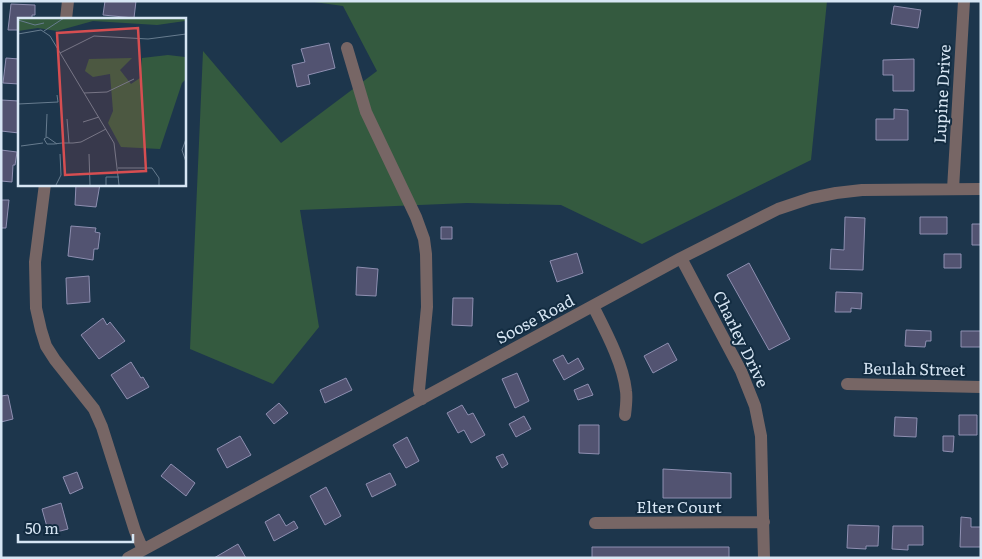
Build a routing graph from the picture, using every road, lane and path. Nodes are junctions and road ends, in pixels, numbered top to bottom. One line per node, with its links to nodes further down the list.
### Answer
1 (68, 1): 3 (street)
2 (964, 1): 6 (street, Lupine Drive)
3 (66, 18)
4 (346, 48): 12 (street)
5 (45, 185): 16 (street)
6 (953, 189): 7 (street, Soose Road); 8 (street, Soose Road)
7 (981, 189)
8 (681, 258): 9 (street, Soose Road); 14 (street, Charley Drive)
9 (593, 306): 12 (street, Soose Road); 13 (street)
10 (847, 384): 11 (street, Beulah Street)
11 (981, 387)
12 (422, 399): 16 (street, Soose Road)
13 (625, 414)
14 (764, 522): 15 (street, Elter Court); 18 (street, Charley Drive)
15 (596, 523)
16 (143, 550): 17 (street, Soose Road)
17 (128, 558)
18 (764, 558)

